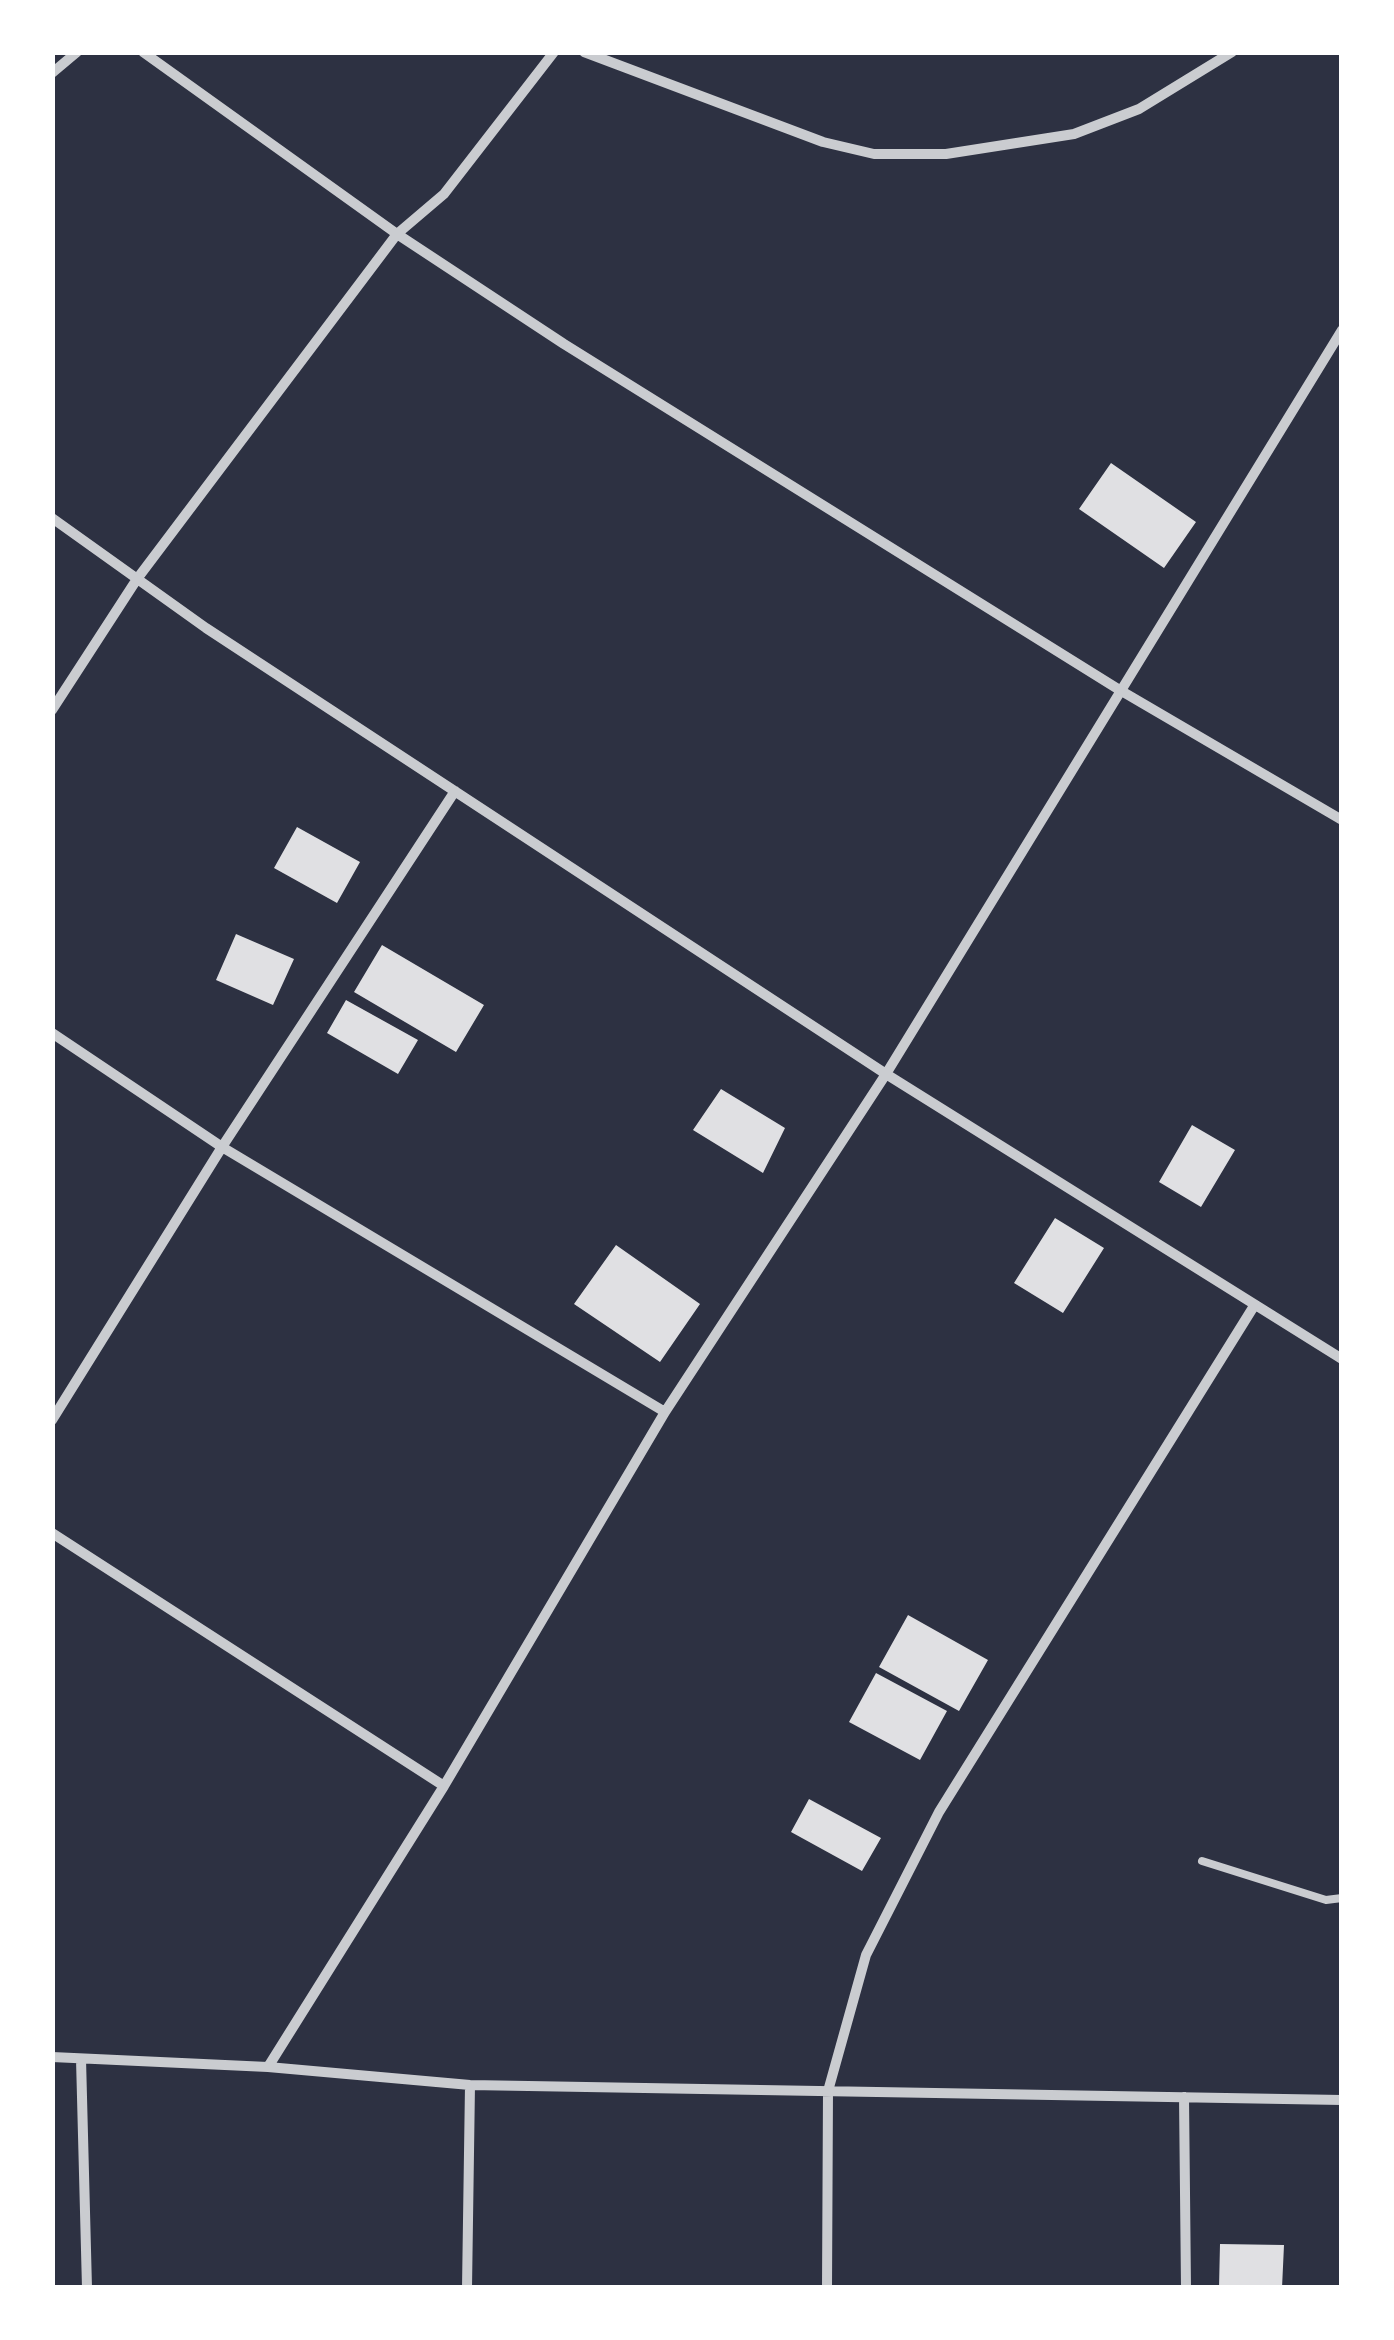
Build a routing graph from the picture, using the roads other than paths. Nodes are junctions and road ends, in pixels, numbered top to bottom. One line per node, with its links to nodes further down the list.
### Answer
1 (77, 52): 6 (street)
2 (143, 52): 7 (street)
3 (554, 52): 7 (street)
4 (584, 52): 5 (street)
5 (1232, 52)
6 (52, 73)
7 (397, 234): 10 (street); 11 (street)
8 (1342, 330): 11 (street)
9 (52, 518): 10 (street)
10 (138, 579): 12 (street); 13 (street)
11 (1118, 689): 14 (street); 16 (street)
12 (52, 710)
13 (455, 791): 16 (street); 17 (street)
14 (1342, 820)
15 (52, 1033): 17 (street)
16 (886, 1074): 18 (street); 20 (street)
17 (222, 1147): 20 (street); 21 (street)
18 (1254, 1306): 19 (street); 30 (street)
19 (1342, 1358)
20 (665, 1412): 23 (street)
21 (52, 1420)
22 (52, 1533): 23 (street)
23 (444, 1786): 28 (street)
24 (1202, 1860): 25 (lane)
25 (1342, 1898)
26 (52, 2057): 27 (street)
27 (81, 2058): 28 (street); 33 (street)
28 (268, 2067): 29 (street)
29 (470, 2085): 30 (street); 34 (street)
30 (828, 2091): 31 (street); 35 (street)
31 (1184, 2097): 32 (street); 36 (street)
32 (1342, 2100)
33 (88, 2288)
34 (467, 2288)
35 (827, 2288)
36 (1186, 2288)

